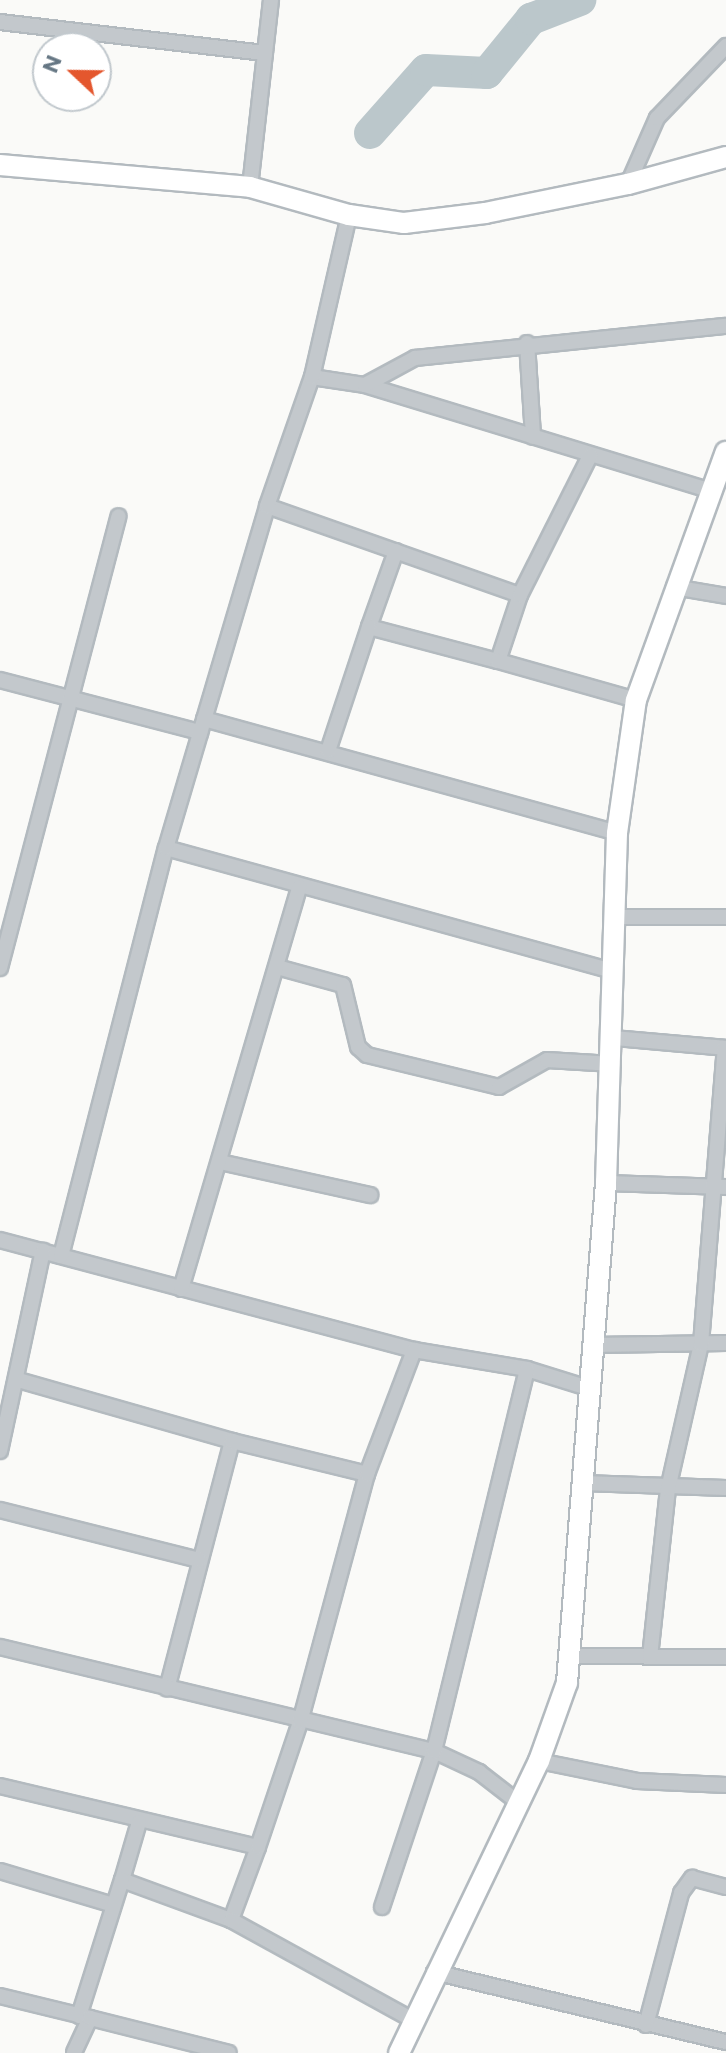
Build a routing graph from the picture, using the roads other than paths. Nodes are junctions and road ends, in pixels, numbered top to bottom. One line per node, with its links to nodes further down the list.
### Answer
1 (271, 0): 4 (street)
2 (0, 22): 4 (street)
3 (726, 46): 7 (street)
4 (265, 53): 8 (street)
5 (726, 157): 7 (street)
6 (0, 165): 8 (street)
7 (628, 184): 9 (street)
8 (250, 187): 9 (street)
9 (349, 215): 12 (street)
10 (726, 326): 11 (street)
11 (527, 343): 13 (street); 14 (street)
12 (312, 377): 13 (street); 18 (street)
13 (365, 385): 14 (street)
14 (533, 437): 15 (street)
15 (590, 456): 17 (street); 22 (street)
16 (724, 463): 17 (street)
17 (712, 491): 21 (street)
18 (267, 506): 20 (street); 29 (street)
19 (119, 516): 27 (street)
20 (396, 551): 22 (street); 24 (street)
21 (674, 587): 23 (street); 28 (street)
22 (520, 595): 25 (street)
23 (726, 596)
24 (369, 627): 25 (street); 30 (street)
25 (498, 661): 28 (street)
26 (0, 680): 27 (street)
27 (71, 695): 29 (street); 34 (street)
28 (636, 700): 31 (street)
29 (202, 726): 30 (street); 32 (street)
30 (328, 751): 31 (street)
31 (617, 833): 35 (street)
32 (166, 848): 33 (street); 49 (street)
33 (299, 887): 37 (street); 39 (street)
34 (7, 916): 38 (street)
35 (615, 917): 36 (street); 39 (street)
36 (726, 917)
37 (277, 967): 42 (street); 43 (street)
38 (0, 968)
39 (613, 971): 40 (street)
40 (614, 1038): 41 (street); 42 (street)
41 (725, 1048): 45 (street)
42 (613, 1064): 44 (street)
43 (220, 1162): 46 (street); 50 (street)
44 (606, 1183): 45 (street); 53 (street)
45 (721, 1187): 52 (street)
46 (370, 1195)
47 (0, 1240): 48 (street)
48 (43, 1251): 49 (street); 56 (street)
49 (61, 1256): 50 (street)
50 (181, 1289): 54 (street)
51 (726, 1343): 52 (street)
52 (701, 1344): 53 (street); 63 (street)
53 (592, 1345): 57 (street)
54 (414, 1350): 55 (street); 60 (street)
55 (527, 1369): 57 (street); 72 (street)
56 (18, 1380): 58 (street); 59 (street)
57 (588, 1388): 61 (street)
58 (232, 1441): 60 (street); 65 (street)
59 (0, 1451)
60 (367, 1474): 71 (street)
61 (583, 1483): 63 (street); 67 (street)
62 (726, 1488): 63 (street)
63 (668, 1489): 68 (street)
64 (0, 1510): 65 (street)
65 (199, 1560): 70 (street)
66 (0, 1647): 70 (street)
67 (571, 1656): 68 (street); 73 (street)
68 (650, 1657): 69 (street)
69 (726, 1657)
70 (167, 1689): 71 (street)
71 (300, 1722): 72 (street); 78 (street)
72 (434, 1751): 76 (street); 83 (street)
73 (539, 1761): 74 (street); 76 (street)
74 (726, 1785)
75 (0, 1786): 77 (street)
76 (519, 1803): 85 (street)
77 (139, 1822): 78 (street); 80 (street)
78 (258, 1847): 84 (street)
79 (0, 1871): 82 (street)
80 (122, 1880): 82 (street); 84 (street)
81 (726, 1887): 89 (street)
82 (113, 1905): 87 (street)
83 (382, 1907)
84 (231, 1920): 88 (street)
85 (434, 1972): 88 (street); 89 (street)
86 (0, 1996): 87 (street)
87 (84, 2017): 91 (street); 92 (street)
88 (413, 2020): 93 (street)
89 (646, 2025): 90 (street)
90 (726, 2042)
91 (74, 2053)
92 (229, 2053)
93 (399, 2053)

